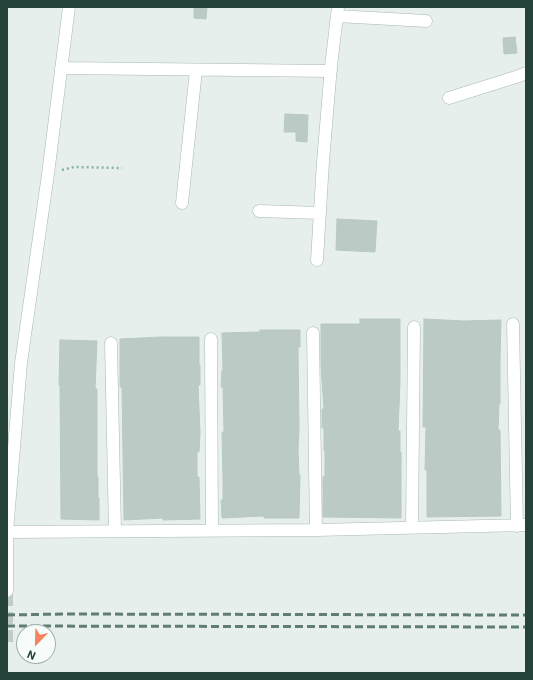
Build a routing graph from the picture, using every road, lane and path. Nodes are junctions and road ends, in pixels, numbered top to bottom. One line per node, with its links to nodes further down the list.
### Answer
1 (69, 7): 4 (street)
2 (337, 11): 3 (street); 6 (street)
3 (426, 21)
4 (61, 68): 5 (street); 10 (street)
5 (196, 70): 6 (street); 11 (street)
6 (331, 71): 13 (street)
7 (526, 73): 8 (street)
8 (449, 98)
9 (122, 168): 10 (path)
10 (48, 174): 20 (street)
11 (182, 203)
12 (258, 210): 13 (street)
13 (320, 213): 14 (street)
14 (317, 260)
15 (514, 324): 21 (street)
16 (414, 327): 22 (street)
17 (313, 333): 24 (street)
18 (211, 339): 23 (street)
19 (111, 342): 25 (street)
20 (10, 454): 26 (street)
21 (521, 526): 22 (street)
22 (412, 527): 24 (street)
23 (212, 530): 24 (street); 25 (street)
24 (316, 530)
25 (114, 531): 26 (street)
26 (7, 532): 27 (street)
27 (7, 591)

